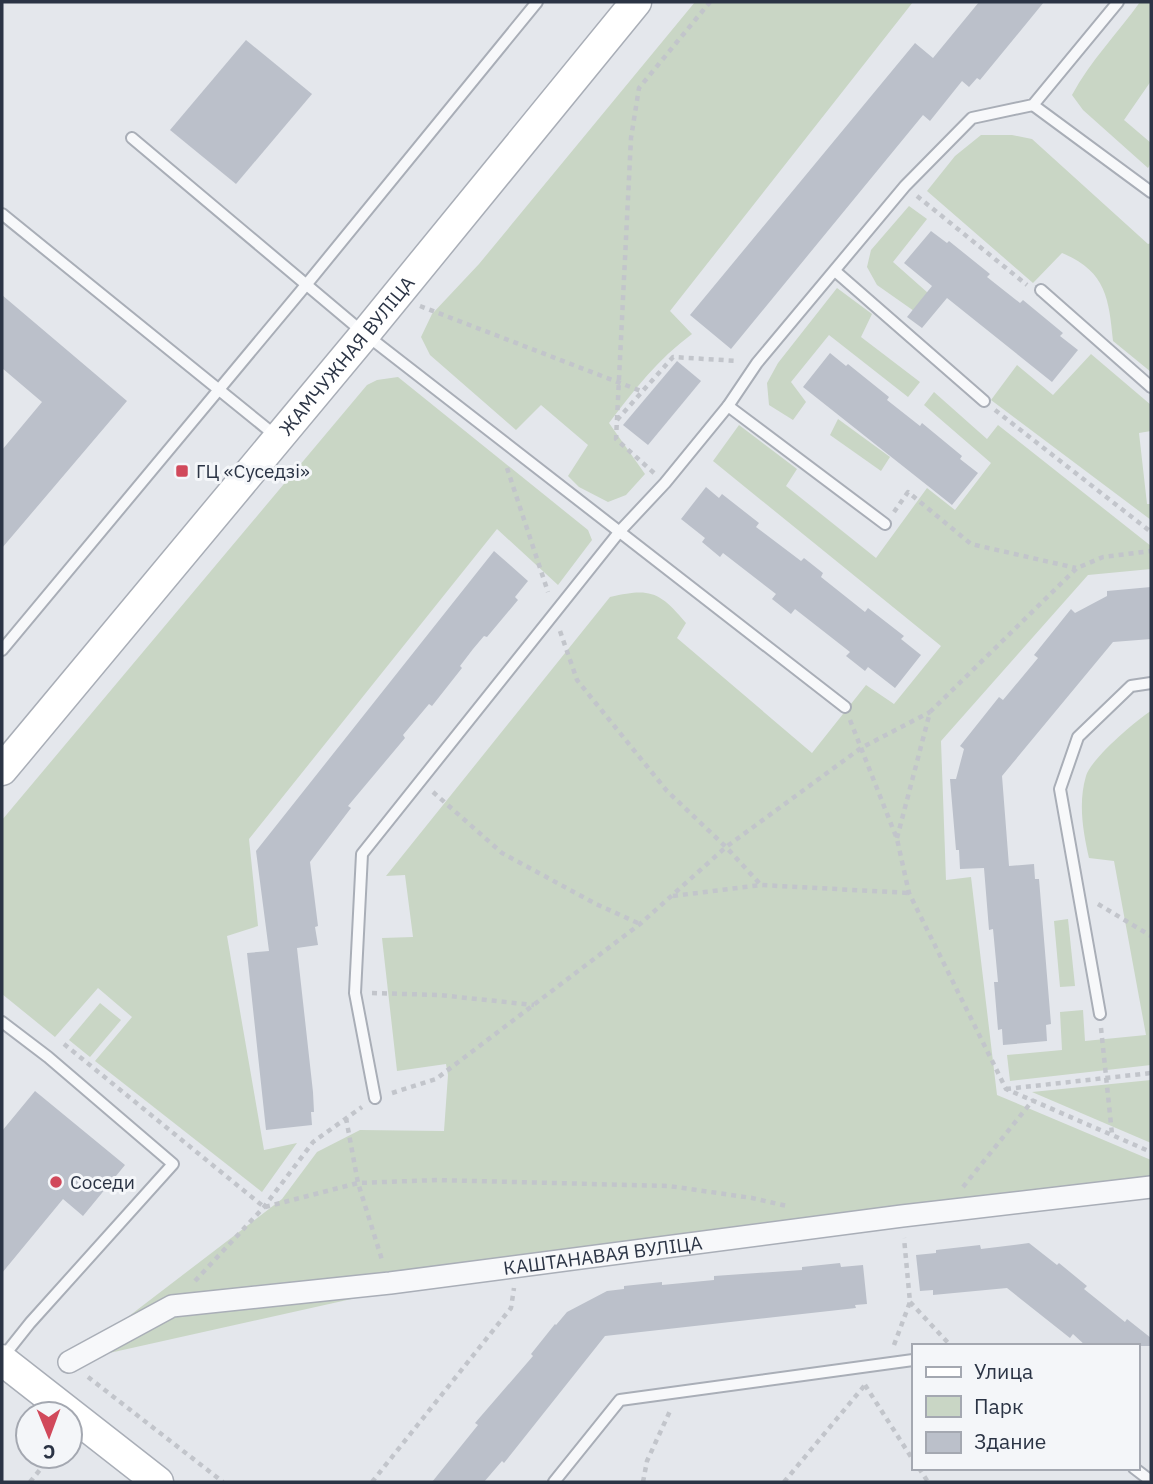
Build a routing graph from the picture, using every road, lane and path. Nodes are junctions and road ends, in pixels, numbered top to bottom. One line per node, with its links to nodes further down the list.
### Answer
1 (537, 2): 11 (lane)
2 (636, 2): 13 (main road, ЖАМЧУЖНАЯ ВУЛІЦА)
3 (710, 2): 16 (path)
4 (1118, 2): 5 (lane)
5 (1033, 106): 7 (lane); 8 (lane)
6 (132, 138): 11 (lane)
7 (905, 186): 10 (lane); 12 (path)
8 (1151, 192)
9 (2, 214): 18 (lane)
10 (835, 271): 15 (lane); 20 (lane)
11 (306, 285): 14 (lane); 18 (lane)
12 (1041, 290): 17 (lane)
13 (395, 296): 14 (main road, ЖАМЧУЖНАЯ ВУЛІЦА); 16 (path)
14 (365, 334): 23 (lane); 24 (main road, ЖАМЧУЖНАЯ ВУЛІЦА)
15 (757, 363): 19 (path); 21 (lane)
16 (619, 383): 19 (path); 22 (path)
17 (1151, 387)
18 (219, 389): 24 (lane); 32 (lane)
19 (641, 391): 22 (path)
20 (984, 401): 28 (path)
21 (728, 406): 25 (lane); 26 (lane)
22 (617, 421): 25 (path)
23 (496, 435): 27 (lane); 31 (path)
24 (278, 438): 37 (main road, ЖАМЧУЖНАЯ ВУЛІЦА)
25 (665, 483): 27 (lane)
26 (885, 524): 30 (path)
27 (620, 531): 31 (lane); 34 (lane)
28 (1151, 532)
29 (1151, 551): 30 (path)
30 (1077, 568): 35 (path)
31 (555, 612): 38 (lane); 40 (path)
32 (2, 650)
33 (1151, 683): 43 (lane)
34 (845, 707): 36 (path)
35 (930, 712): 36 (path); 39 (path)
36 (861, 748): 39 (path); 40 (path)
37 (2, 770)
38 (420, 781): 45 (path); 47 (lane)
39 (897, 839): 42 (path)
40 (726, 847): 41 (path); 44 (path)
41 (761, 885): 42 (path); 44 (path)
42 (909, 892): 54 (path)
43 (1078, 892): 46 (path); 49 (lane)
44 (671, 896): 45 (path)
45 (640, 924): 48 (path)
46 (1151, 936)
47 (355, 993): 48 (path); 55 (lane)
48 (535, 1005): 55 (path)
49 (1100, 1014): 53 (path)
50 (2, 1022): 51 (lane)
51 (48, 1057): 62 (path); 71 (lane)
52 (1151, 1073): 53 (path)
53 (1105, 1078): 54 (path); 58 (path)
54 (1006, 1089): 56 (path)
55 (375, 1098): 57 (path)
56 (1033, 1100): 58 (path); 64 (path)
57 (346, 1118): 60 (path); 62 (path)
58 (1112, 1135): 59 (path)
59 (1151, 1152)
60 (358, 1184): 62 (path); 63 (path); 67 (path)
61 (1151, 1187): 64 (street, КАШТАНАВАЯ ВУЛІЦА)
62 (264, 1207): 69 (path)
63 (792, 1207)
64 (944, 1211): 65 (street, КАШТАНАВАЯ ВУЛІЦА)
65 (902, 1216): 66 (street, КАШТАНАВАЯ ВУЛІЦА); 68 (path)
66 (517, 1266): 67 (street, КАШТАНАВАЯ ВУЛІЦА); 83 (path)
67 (390, 1283): 69 (street, КАШТАНАВАЯ ВУЛІЦА)
68 (910, 1301): 70 (path); 74 (path)
69 (172, 1306): 73 (street, КАШТАНАВАЯ ВУЛІЦА)
70 (949, 1344)
71 (2, 1360): 81 (main road)
72 (912, 1360): 74 (lane)
73 (69, 1362): 82 (path)
74 (888, 1362): 77 (lane)
75 (872, 1377): 76 (path)
76 (865, 1385): 78 (path); 86 (path)
77 (679, 1390): 84 (lane); 85 (path)
78 (912, 1458)
79 (1137, 1470): 80 (lane)
80 (1151, 1481)
81 (158, 1482)
82 (223, 1482)
83 (372, 1482)
84 (554, 1482)
85 (643, 1482)
86 (784, 1482)

